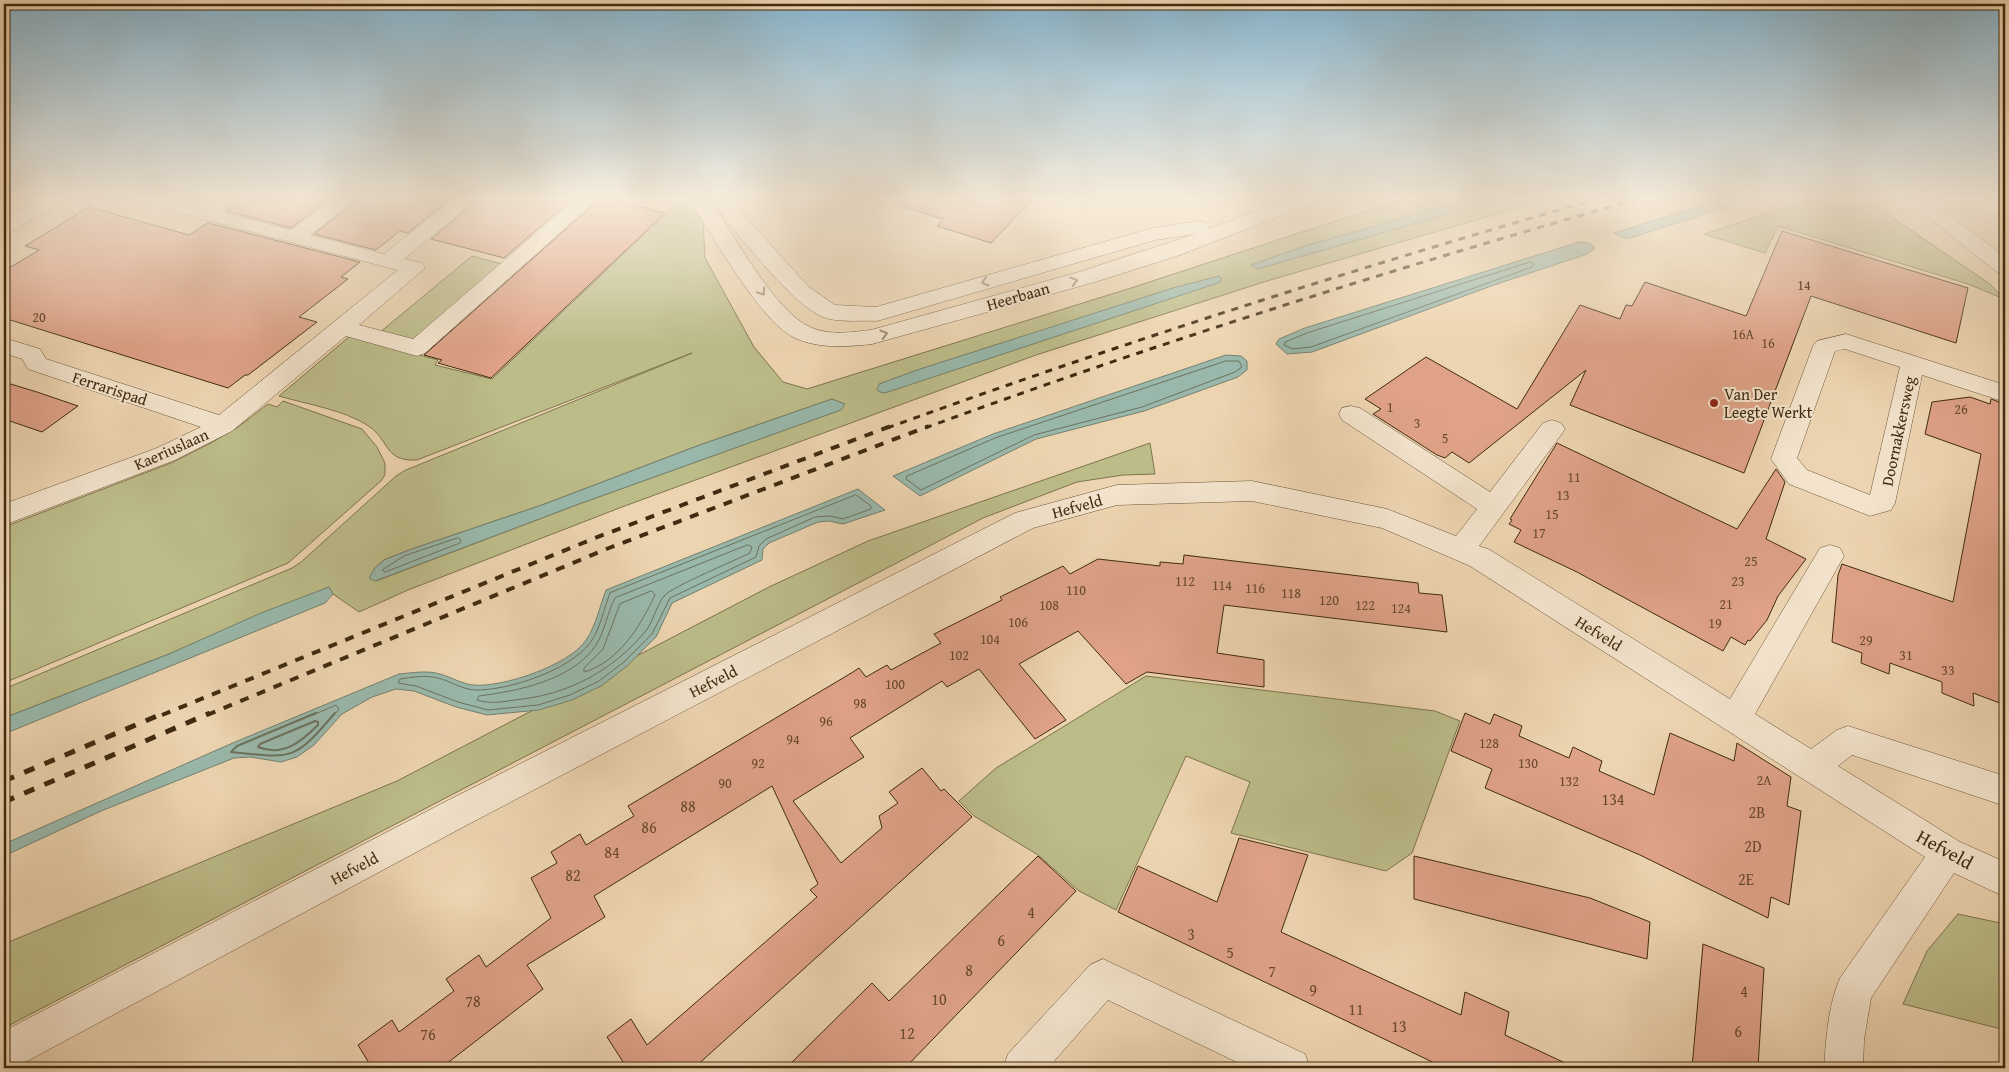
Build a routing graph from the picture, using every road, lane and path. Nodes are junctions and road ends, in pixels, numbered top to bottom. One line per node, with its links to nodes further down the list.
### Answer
1 (335, 247): 9 (street, Kaeriuslaan)
2 (406, 247): 9 (street)
3 (533, 247): 11 (street)
4 (732, 247): 7 (street, Heerbaan, one-way to 7)
5 (761, 247): 6 (street, Heerbaan, one-way to 5)
6 (1108, 247)
7 (1180, 247)
8 (1980, 247): 10 (street)
9 (388, 261): 11 (street, Kaeriuslaan)
10 (2005, 267)
11 (340, 327): 16 (street, Kaeriuslaan)
12 (4, 345): 16 (street, Ferrarispad)
13 (1913, 363): 13 (street, Doornakkersweg); 14 (street, Doornakkersweg)
14 (2005, 394)
15 (1351, 414): 18 (street)
16 (223, 425): 19 (street, Kaeriuslaan)
17 (1552, 429): 18 (street)
18 (1494, 506): 20 (street)
19 (4, 514)
20 (1461, 550): 22 (street, Hefveld); 27 (street, Hefveld)
21 (1830, 556): 22 (street)
22 (1735, 720): 23 (street, Hefveld)
23 (1810, 768): 24 (street); 25 (street, Hefveld)
24 (2005, 791)
25 (1948, 853): 26 (street, Hefveld); 30 (street)
26 (2005, 880)
27 (4, 1052)
28 (1022, 1068): 29 (street)
29 (1291, 1068)
30 (1844, 1068)

